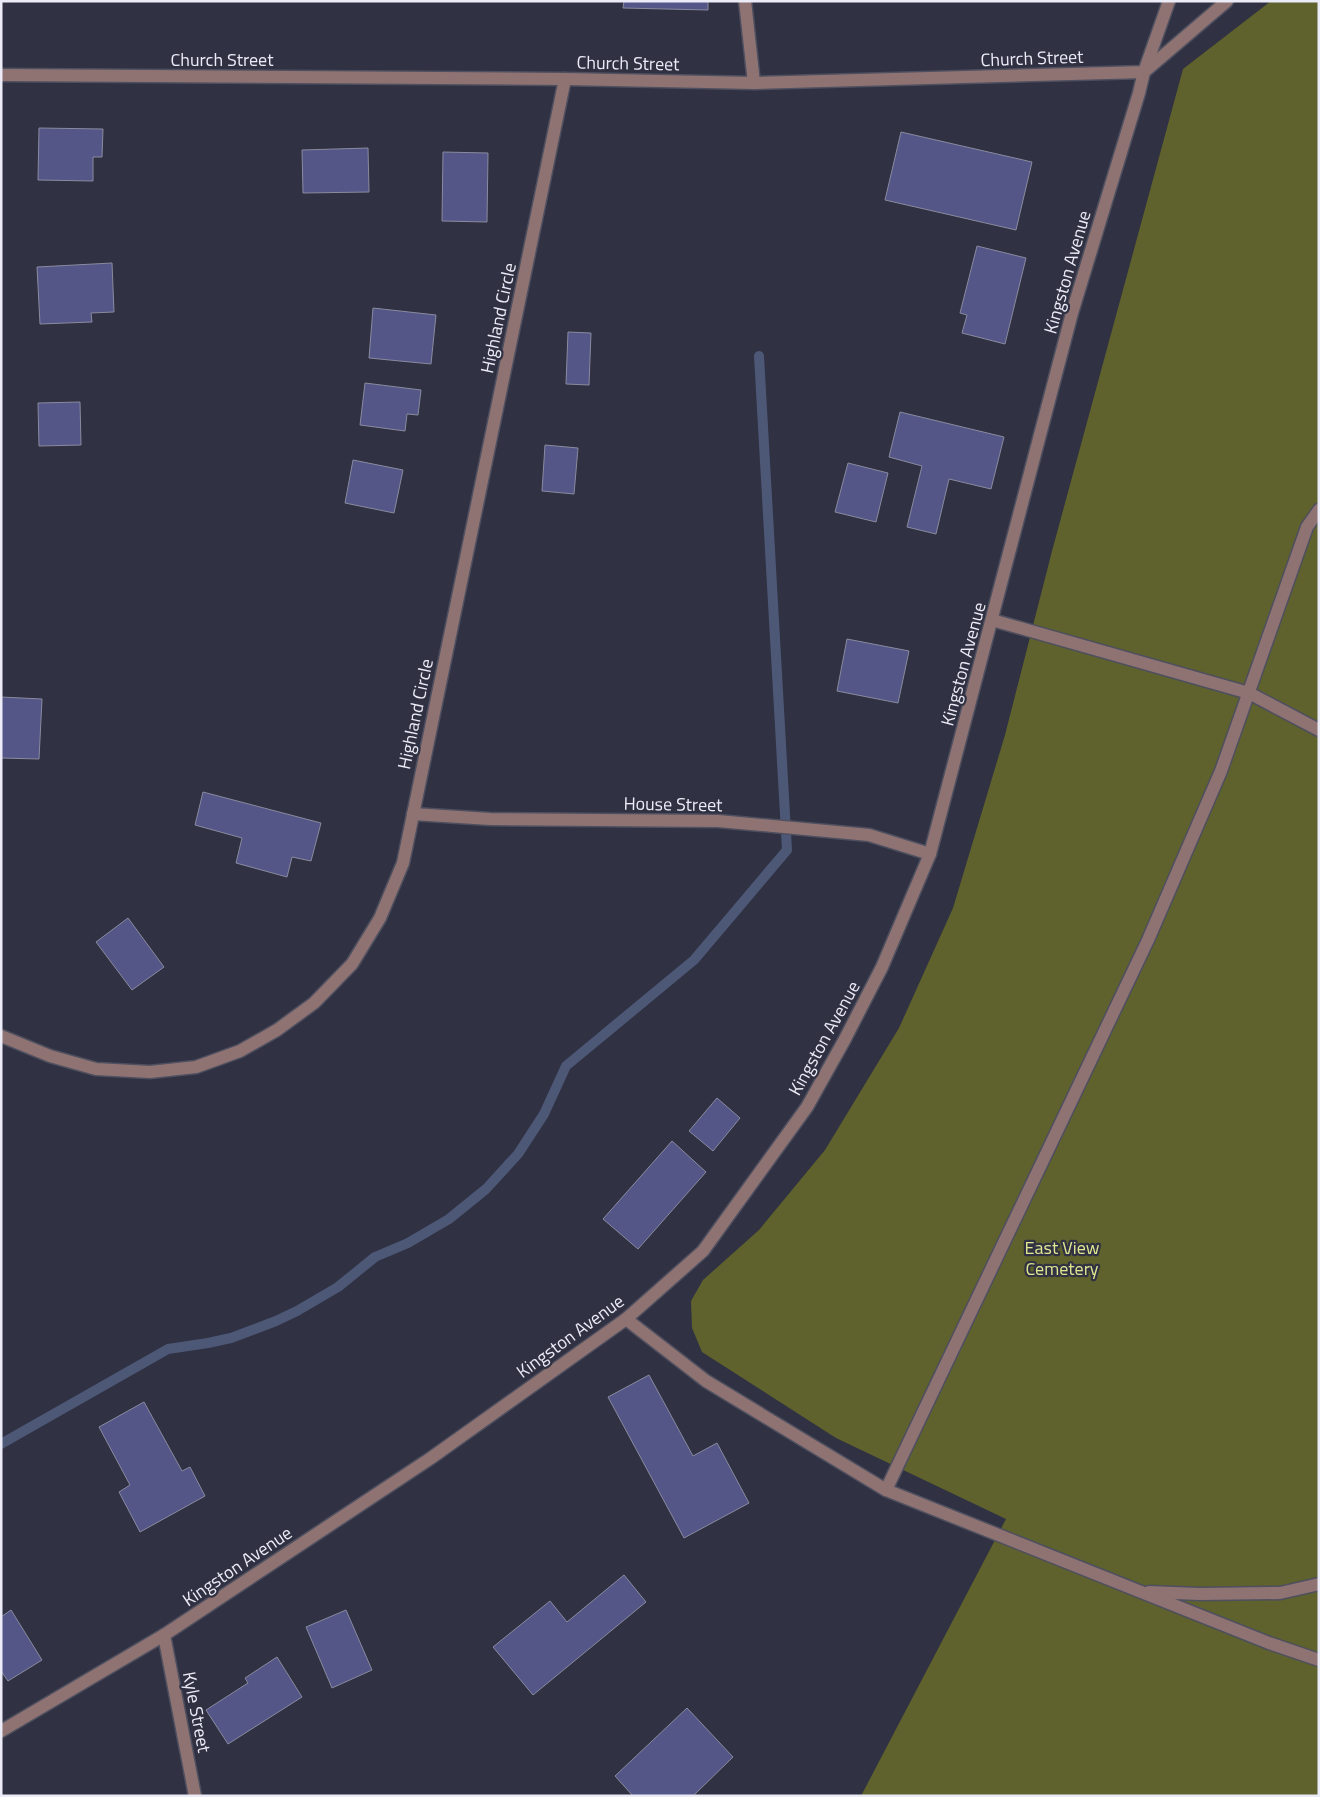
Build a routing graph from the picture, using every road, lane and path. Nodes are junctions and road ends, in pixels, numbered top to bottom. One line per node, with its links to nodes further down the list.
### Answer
1 (745, 1): 7 (street)
2 (1169, 1): 4 (street, Kingston Avenue)
3 (1227, 1): 4 (street)
4 (1144, 72): 7 (street, Church Street); 9 (street, Kingston Avenue)
5 (2, 77): 6 (street, Church Street)
6 (565, 79): 7 (street, Church Street); 12 (street, Highland Circle)
7 (754, 83)
8 (1319, 510): 10 (street)
9 (992, 620): 10 (street); 13 (street, Kingston Avenue)
10 (1249, 693): 11 (street); 16 (street)
11 (1319, 730)
12 (413, 814): 13 (street, House Street); 14 (street, Highland Circle)
13 (930, 854): 15 (street, Kingston Avenue)
14 (1, 1036)
15 (626, 1319): 16 (street); 19 (street, Kingston Avenue)
16 (886, 1490): 18 (street)
17 (1319, 1584): 18 (street)
18 (1139, 1592): 20 (street)
19 (164, 1635): 21 (street, Kingston Avenue); 22 (street, Kyle Street)
20 (1319, 1660)
21 (1, 1731)
22 (195, 1796)

